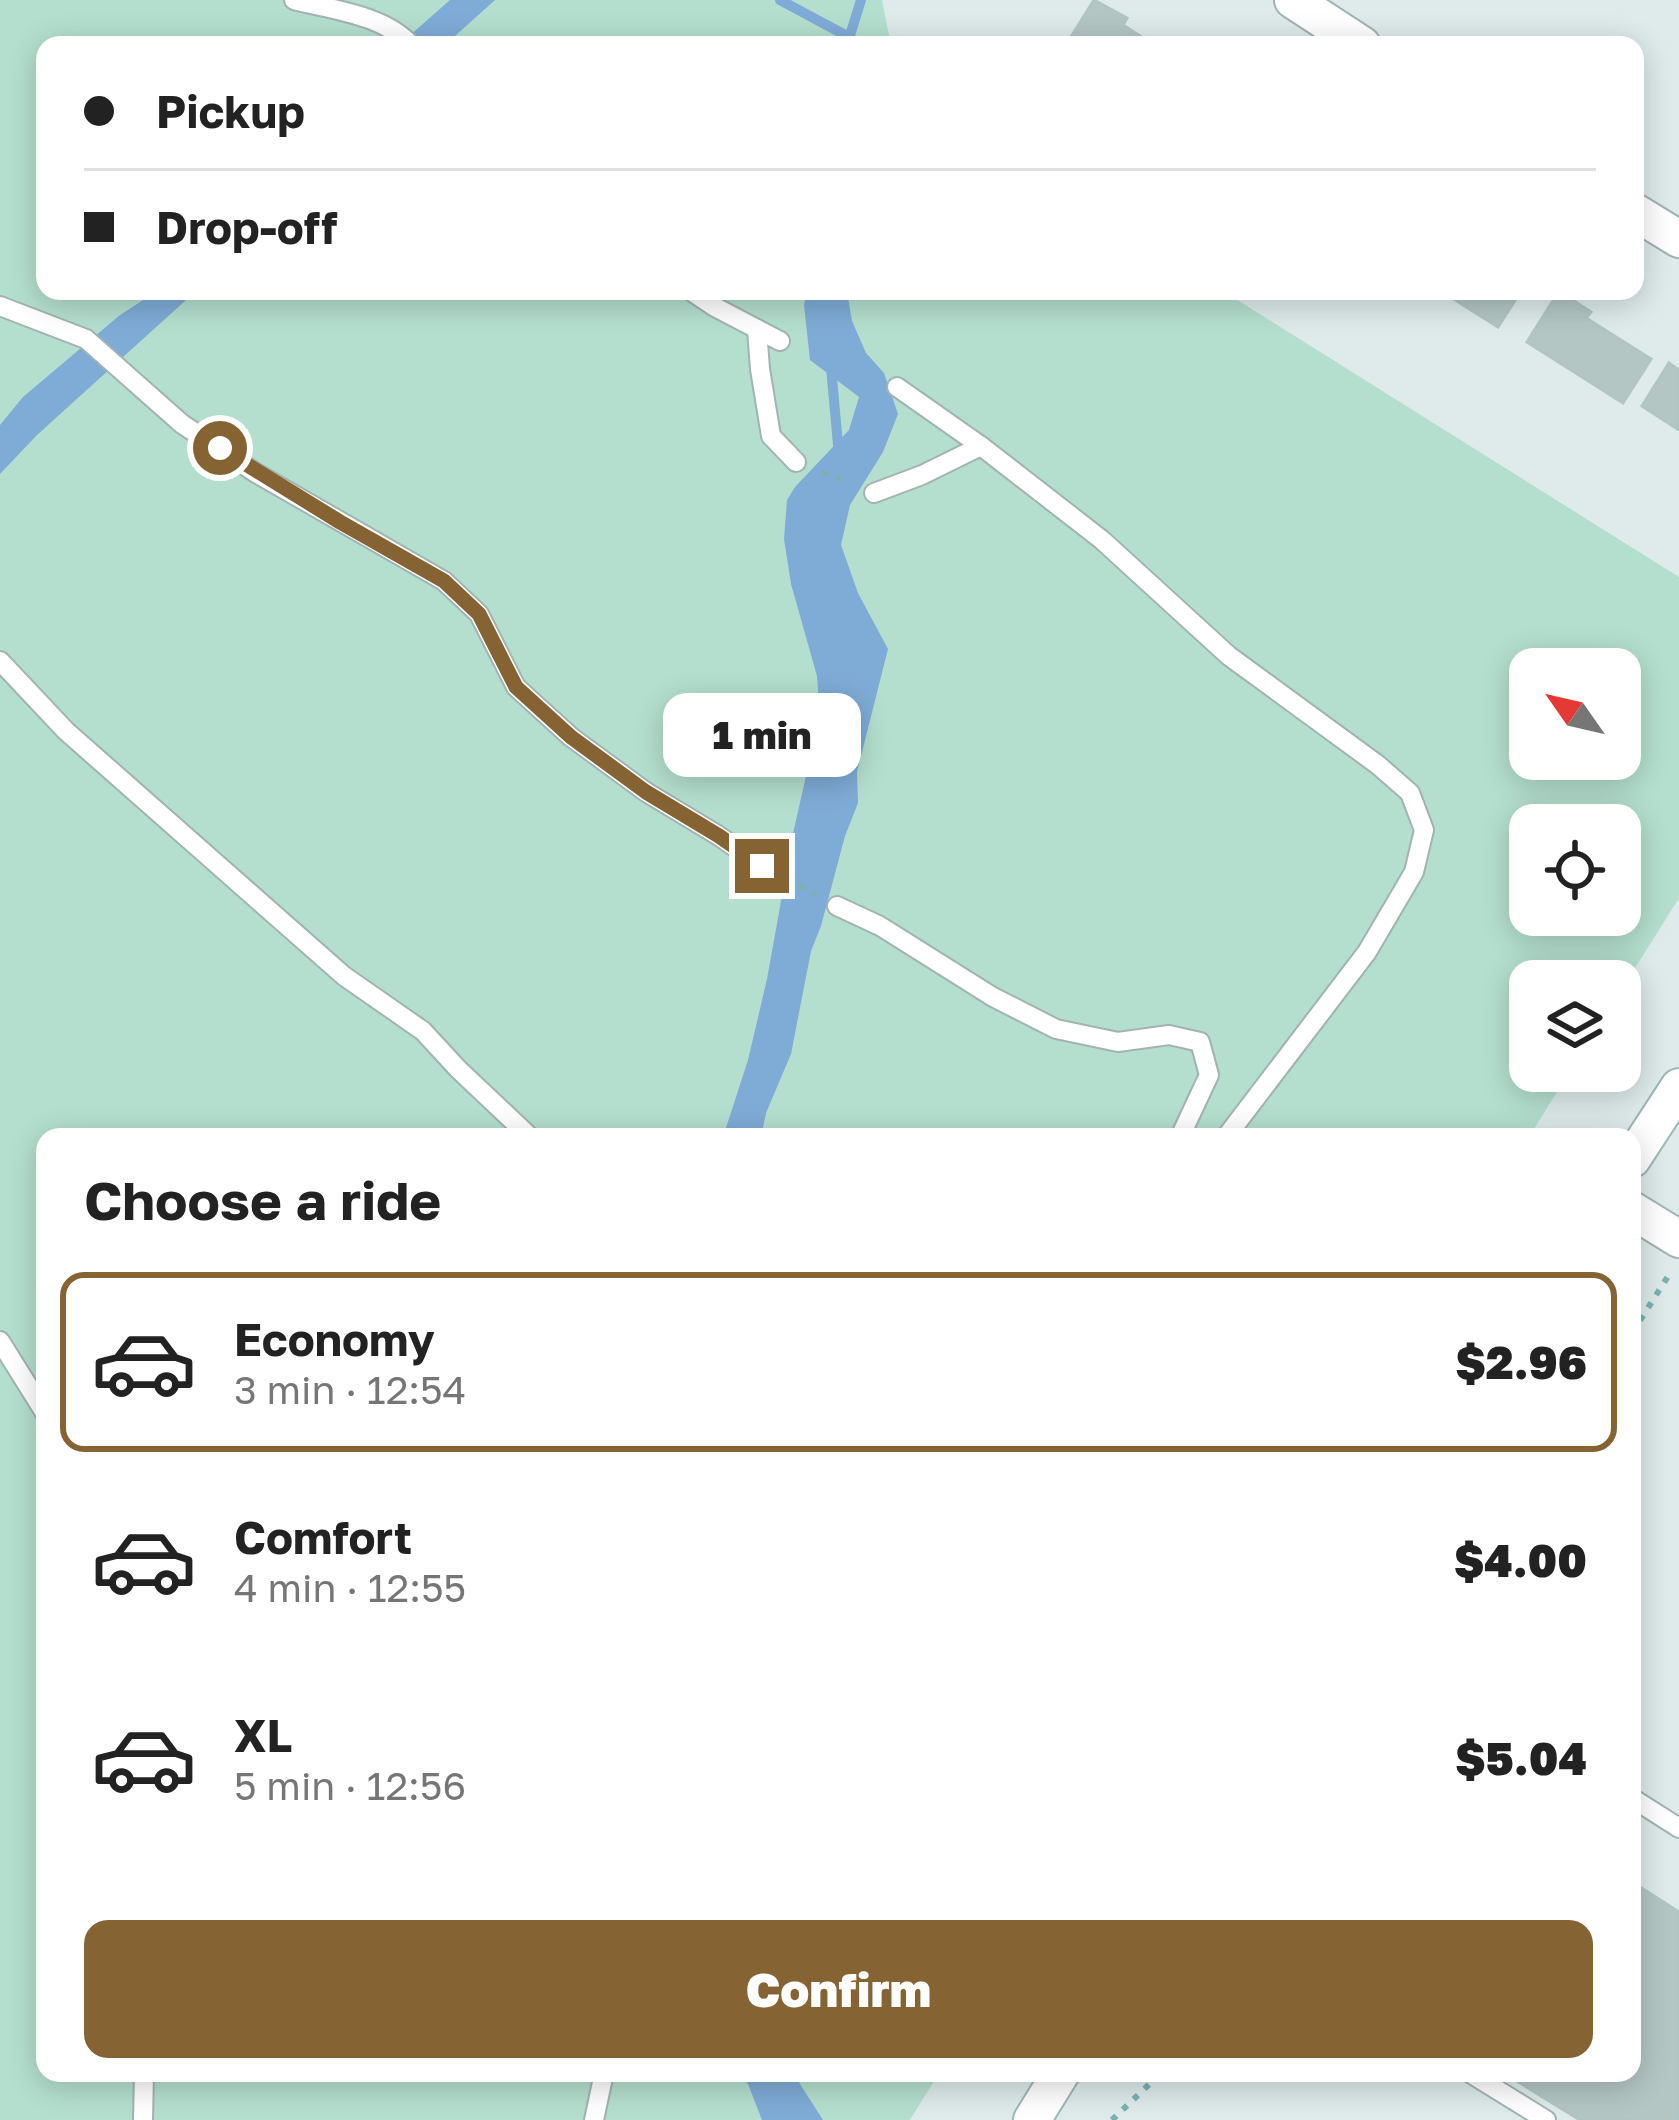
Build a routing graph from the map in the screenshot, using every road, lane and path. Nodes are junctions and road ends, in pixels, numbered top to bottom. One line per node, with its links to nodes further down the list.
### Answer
1 (294, 0): 3 (lane)
2 (1293, 0): 4 (street)
3 (403, 36)
4 (1349, 36)
5 (1644, 218): 6 (street)
6 (1679, 239)
7 (704, 300): 9 (lane)
8 (0, 306): 16 (lane)
9 (757, 329): 10 (lane); 13 (lane)
10 (780, 341)
11 (897, 387): 12 (lane)
12 (981, 446): 14 (lane); 21 (lane)
13 (796, 462): 14 (path)
14 (874, 493)
15 (0, 661): 19 (lane)
16 (762, 866): 17 (path)
17 (837, 906): 20 (lane)
18 (1679, 1087): 22 (street)
19 (520, 1128)
20 (1184, 1128)
21 (1233, 1128)
22 (1641, 1146)
23 (1641, 1216): 24 (street)
24 (1679, 1239)
25 (1679, 1258): 26 (path)
26 (1641, 1319)
27 (0, 1341): 28 (lane)
28 (36, 1398)
29 (1641, 1804): 30 (lane)
30 (1679, 1828)
31 (144, 2082): 36 (lane)
32 (602, 2082): 37 (lane)
33 (1055, 2082): 38 (street)
34 (1152, 2082): 39 (path)
35 (1485, 2082): 40 (lane)
36 (143, 2120)
37 (594, 2120)
38 (1032, 2120)
39 (1112, 2120)
40 (1546, 2120)

